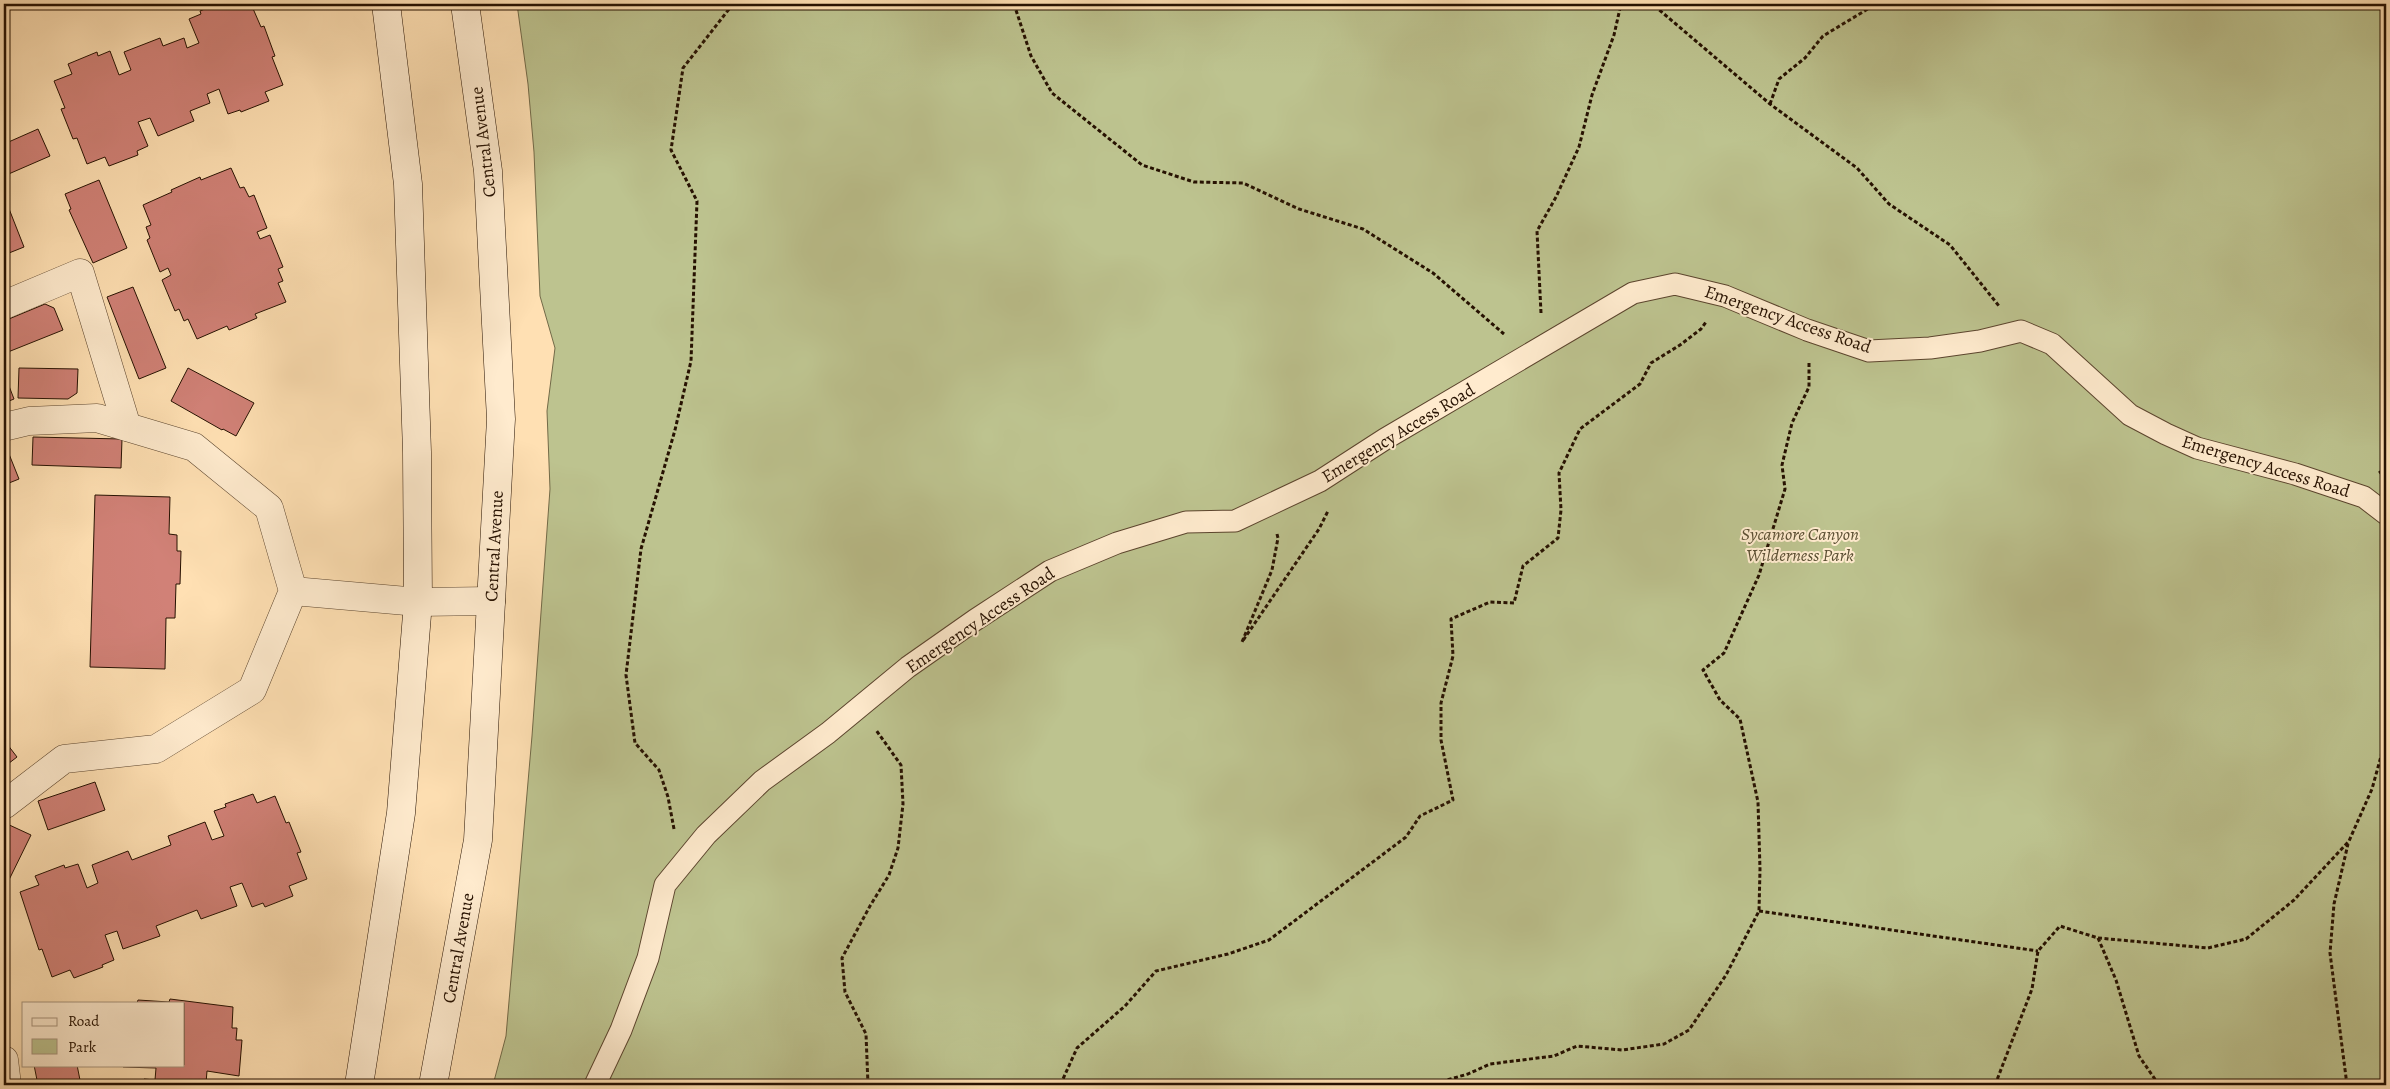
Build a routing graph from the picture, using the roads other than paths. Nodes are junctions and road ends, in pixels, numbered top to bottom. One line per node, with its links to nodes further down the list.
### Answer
1 (386, 4): 9 (main road)
2 (465, 4): 8 (main road, Central Avenue)
3 (4, 305): 5 (main road)
4 (4, 427): 5 (main road)
5 (127, 427): 7 (main road)
6 (2386, 514): 15 (lane, Emergency Access Road)
7 (293, 591): 9 (main road); 10 (main road)
8 (491, 601): 9 (main road); 14 (main road, Central Avenue)
9 (418, 602): 13 (main road)
10 (4, 804)
11 (4, 1060): 12 (main road)
12 (7, 1085)
13 (359, 1085)
14 (433, 1085)
15 (595, 1085)

